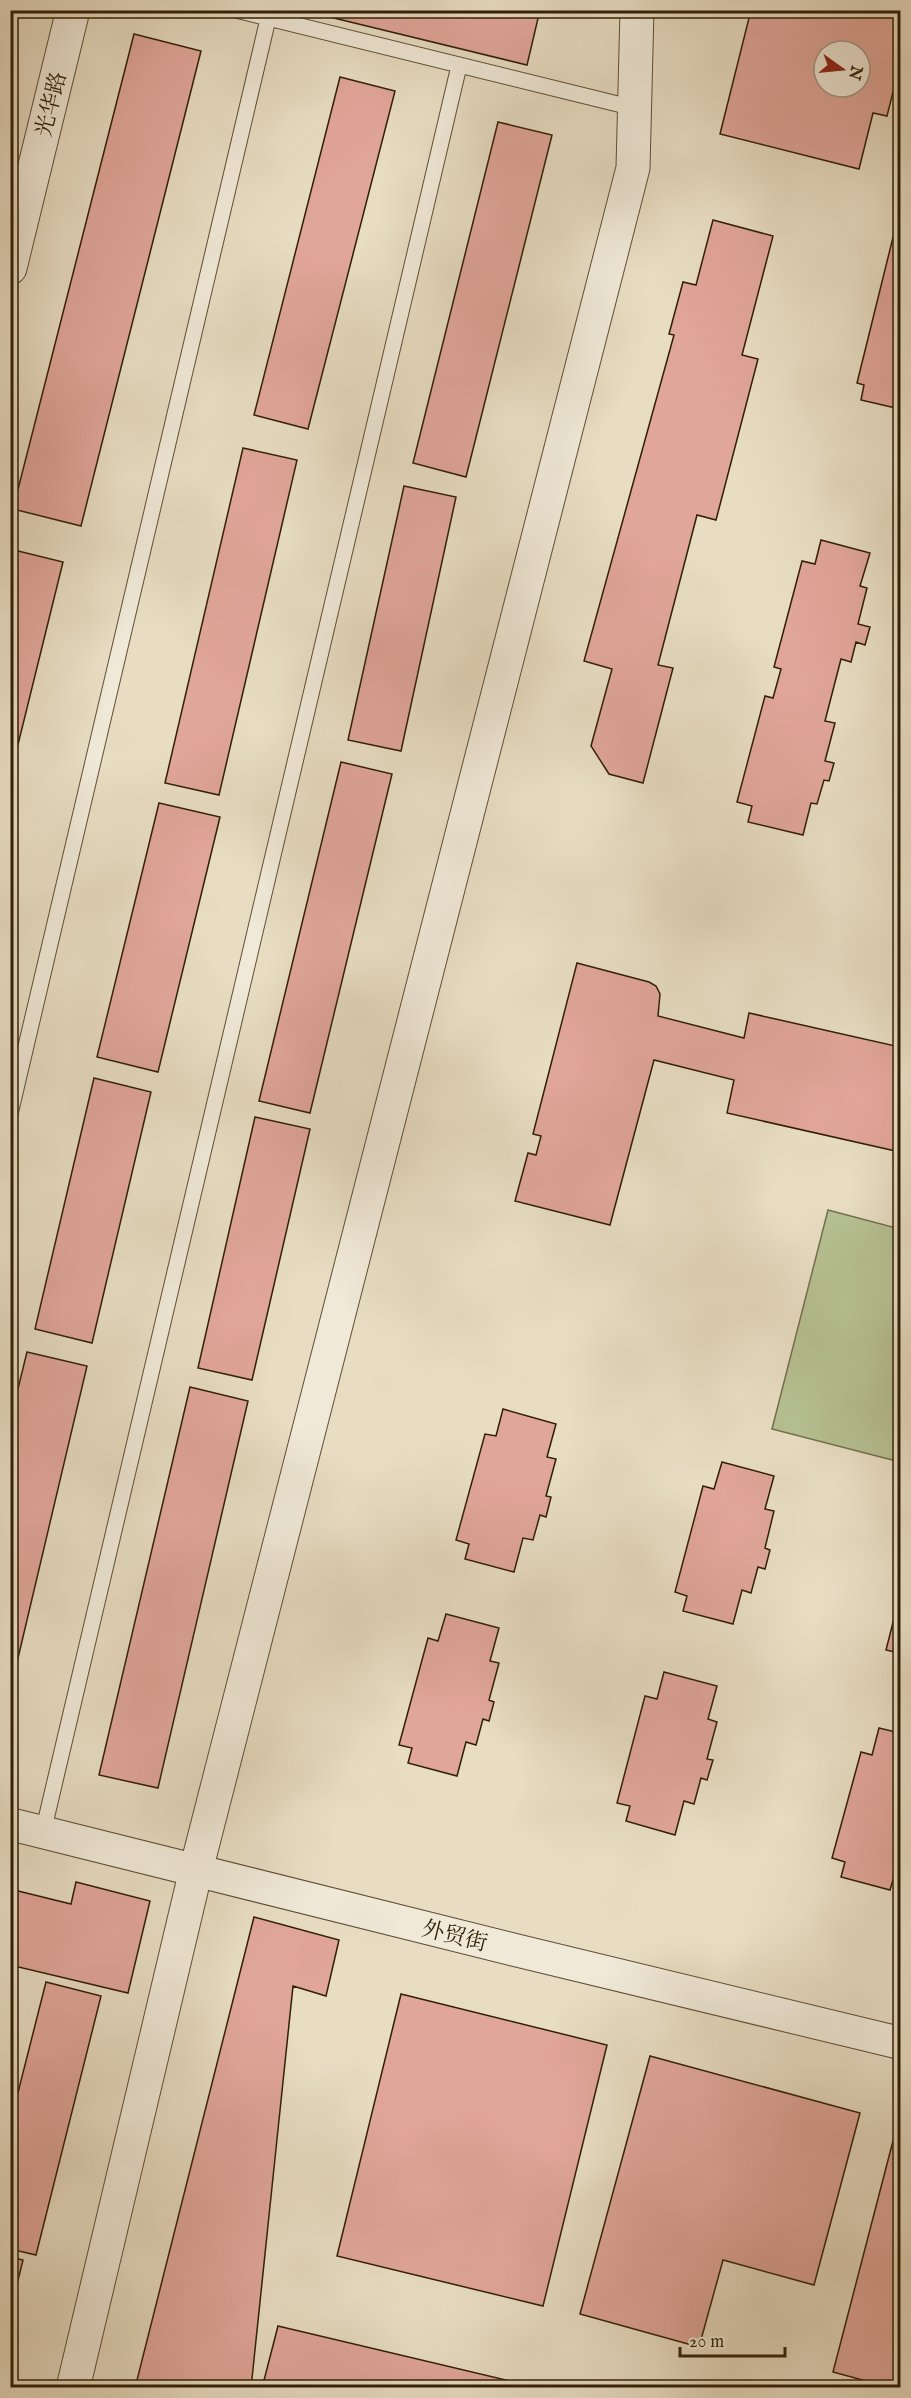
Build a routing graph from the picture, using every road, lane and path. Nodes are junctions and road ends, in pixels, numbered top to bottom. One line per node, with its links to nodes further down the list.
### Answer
1 (73, 10): 7 (street, 光华路)
2 (236, 10): 4 (lane)
3 (637, 10): 6 (street)
4 (268, 19): 5 (lane); 8 (lane)
5 (459, 66): 6 (lane); 10 (lane)
6 (634, 108): 11 (street)
7 (10, 268)
8 (10, 1114)
9 (10, 1824): 10 (street, 外贸街)
10 (43, 1832): 11 (street, 外贸街)
11 (196, 1870): 12 (street, 外贸街); 13 (street)
12 (900, 2043)
13 (73, 2388)

